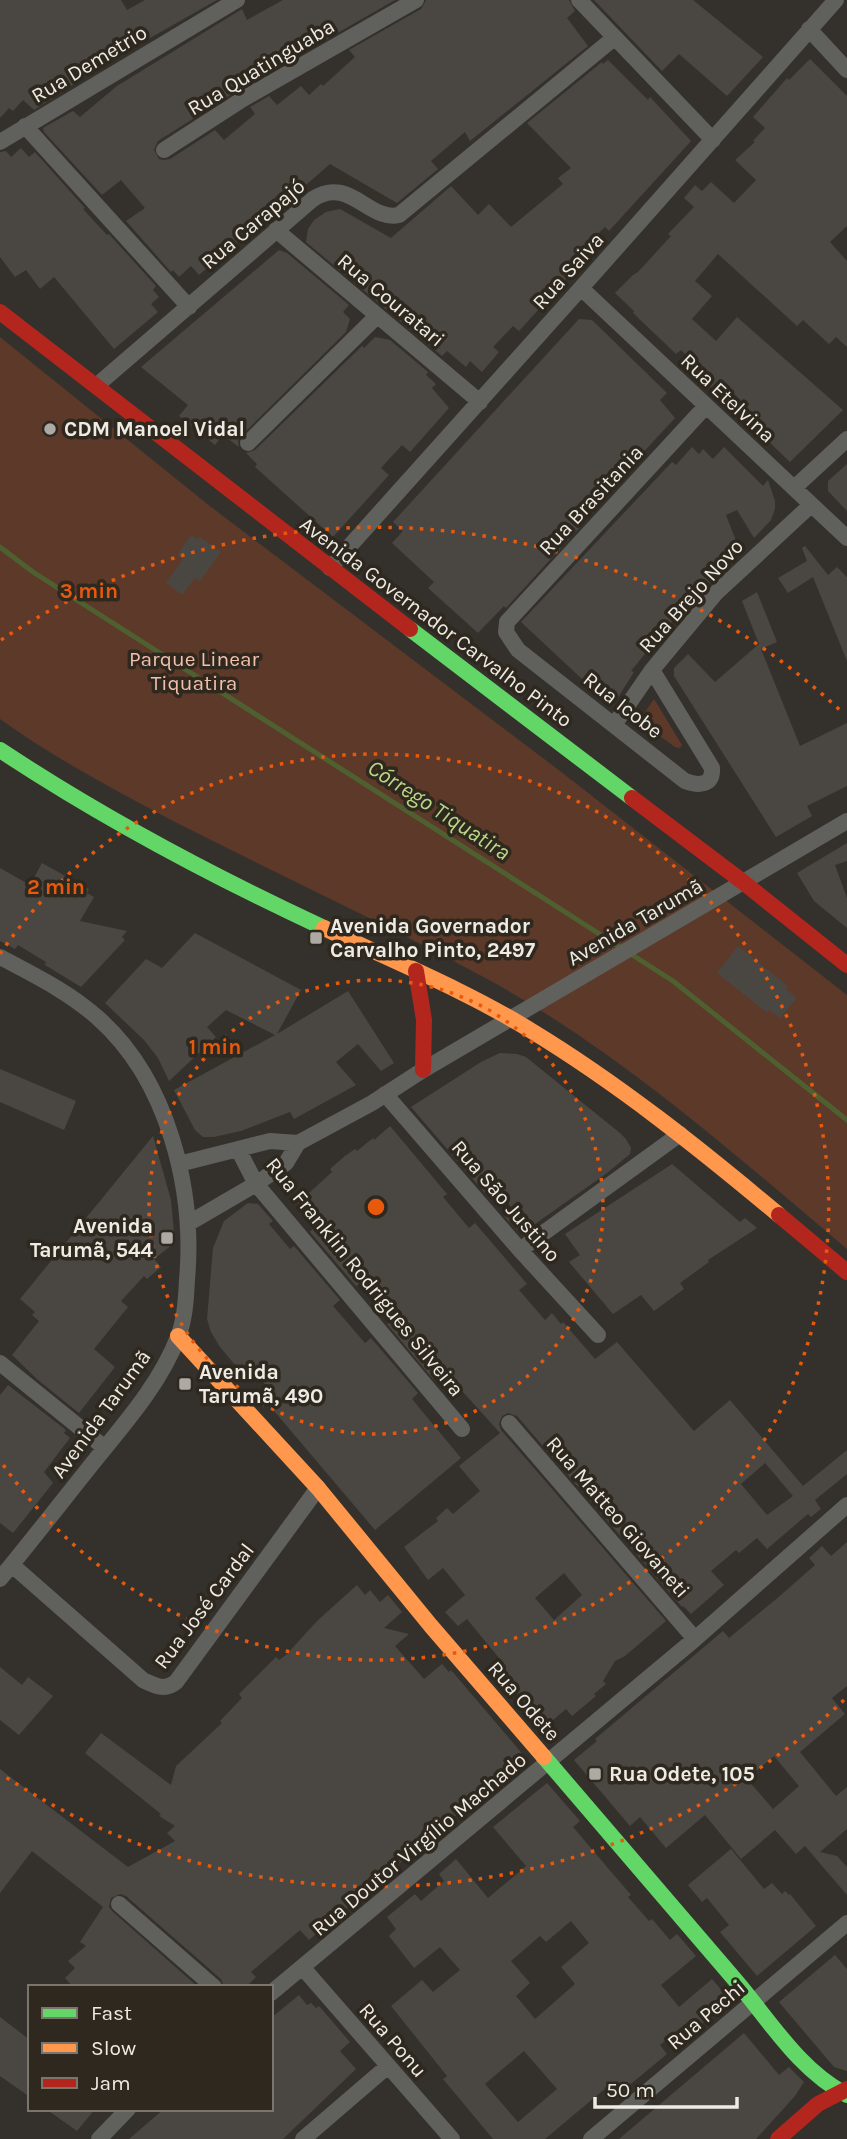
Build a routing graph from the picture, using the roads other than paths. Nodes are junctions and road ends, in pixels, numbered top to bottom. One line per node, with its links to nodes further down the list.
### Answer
1 (237, 0): 8 (street, Rua Demetrio)
2 (416, 0): 11 (street, Rua Quatinguaba)
3 (579, 0): 6 (street)
4 (836, 0): 5 (street, Rua Saiva)
5 (809, 29): 7 (street); 9 (street, Rua Saiva)
6 (614, 38): 9 (street); 12 (street, Rua Carapajó)
7 (847, 69)
8 (26, 126): 10 (street, Rua Demetrio); 14 (street)
9 (712, 140): 13 (street, Rua Saiva)
10 (0, 142)
11 (164, 150)
12 (276, 230): 14 (street, Rua Carapajó); 16 (street, Rua Couratari)
13 (581, 288): 18 (street, Rua Saiva); 19 (street, Rua Etelvina)
14 (189, 307): 17 (street, Rua Carapajó)
15 (0, 312): 17 (main road, Avenida Governador Carvalho Pinto)
16 (377, 316): 18 (street, Rua Couratari); 21 (street)
17 (96, 386): 25 (main road, Avenida Governador Carvalho Pinto)
18 (480, 402): 25 (street, Rua Saiva)
19 (706, 406): 22 (street, Rua Etelvina); 26 (street, Rua Brasitania)
20 (847, 439): 22 (street)
21 (248, 443)
22 (794, 488): 23 (street, Rua Etelvina)
23 (811, 505): 24 (street, Rua Etelvina); 27 (street, Rua Brejo Novo)
24 (847, 538)
25 (330, 568): 31 (main road, Avenida Governador Carvalho Pinto)
26 (507, 622): 28 (street, Rua Icobe)
27 (652, 670): 28 (street, Rua Brejo Novo); 28 (street, Rua Icobe)
28 (614, 725)
29 (2, 757): 34 (main road)
30 (847, 821): 31 (street, Avenida Tarumã)
31 (743, 883): 33 (main road, Avenida Governador Carvalho Pinto); 35 (street, Avenida Tarumã)
32 (0, 957): 41 (street)
33 (847, 965)
34 (416, 971): 35 (main road); 36 (main road)
35 (511, 1018): 36 (street, Avenida Tarumã); 38 (main road)
36 (424, 1070): 37 (street, Avenida Tarumã)
37 (385, 1094): 39 (street, Avenida Tarumã); 44 (street, Rua São Justino)
38 (680, 1134): 44 (street); 45 (main road)
39 (298, 1143): 40 (street); 42 (street, Avenida Tarumã)
40 (238, 1149): 41 (street); 42 (street, Rua Franklin Rodrigues Silveira)
41 (179, 1164): 43 (street)
42 (256, 1184): 43 (street, Avenida Tarumã); 50 (street, Rua Franklin Rodrigues Silveira)
43 (189, 1223): 47 (street, Avenida Tarumã)
44 (520, 1250): 46 (street, Rua São Justino)
45 (847, 1272)
46 (598, 1335)
47 (178, 1336): 51 (street, Avenida Tarumã); 52 (main road, Rua Odete)
48 (0, 1363): 51 (street)
49 (509, 1423): 56 (street, Rua Matteo Giovaneti)
50 (462, 1429)
51 (104, 1448): 54 (street, Avenida Tarumã)
52 (318, 1488): 54 (street, Rua José Cardal); 57 (main road, Rua Odete)
53 (845, 1510): 56 (street, Rua Doutor Virgílio Machado)
54 (12, 1565): 55 (street, Avenida Tarumã)
55 (0, 1579)
56 (695, 1639): 57 (street, Rua Doutor Virgílio Machado)
57 (549, 1762): 60 (street, Rua Doutor Virgílio Machado); 63 (main road, Rua Odete)
58 (120, 1904): 61 (street)
59 (847, 1923): 63 (street, Rua Pechi)
60 (303, 1968): 62 (street, Rua Doutor Virgílio Machado); 64 (street, Rua Ponu)
61 (212, 1985)
62 (273, 1991)
63 (754, 2002): 65 (main road, Rua Odete); 70 (street, Rua Pechi)
64 (388, 2066): 68 (street); 69 (street, Rua Ponu)
65 (844, 2092): 71 (main road)
66 (126, 2111): 67 (street)
67 (99, 2139)
68 (303, 2139)
69 (452, 2139)
70 (591, 2139)
71 (778, 2139)

